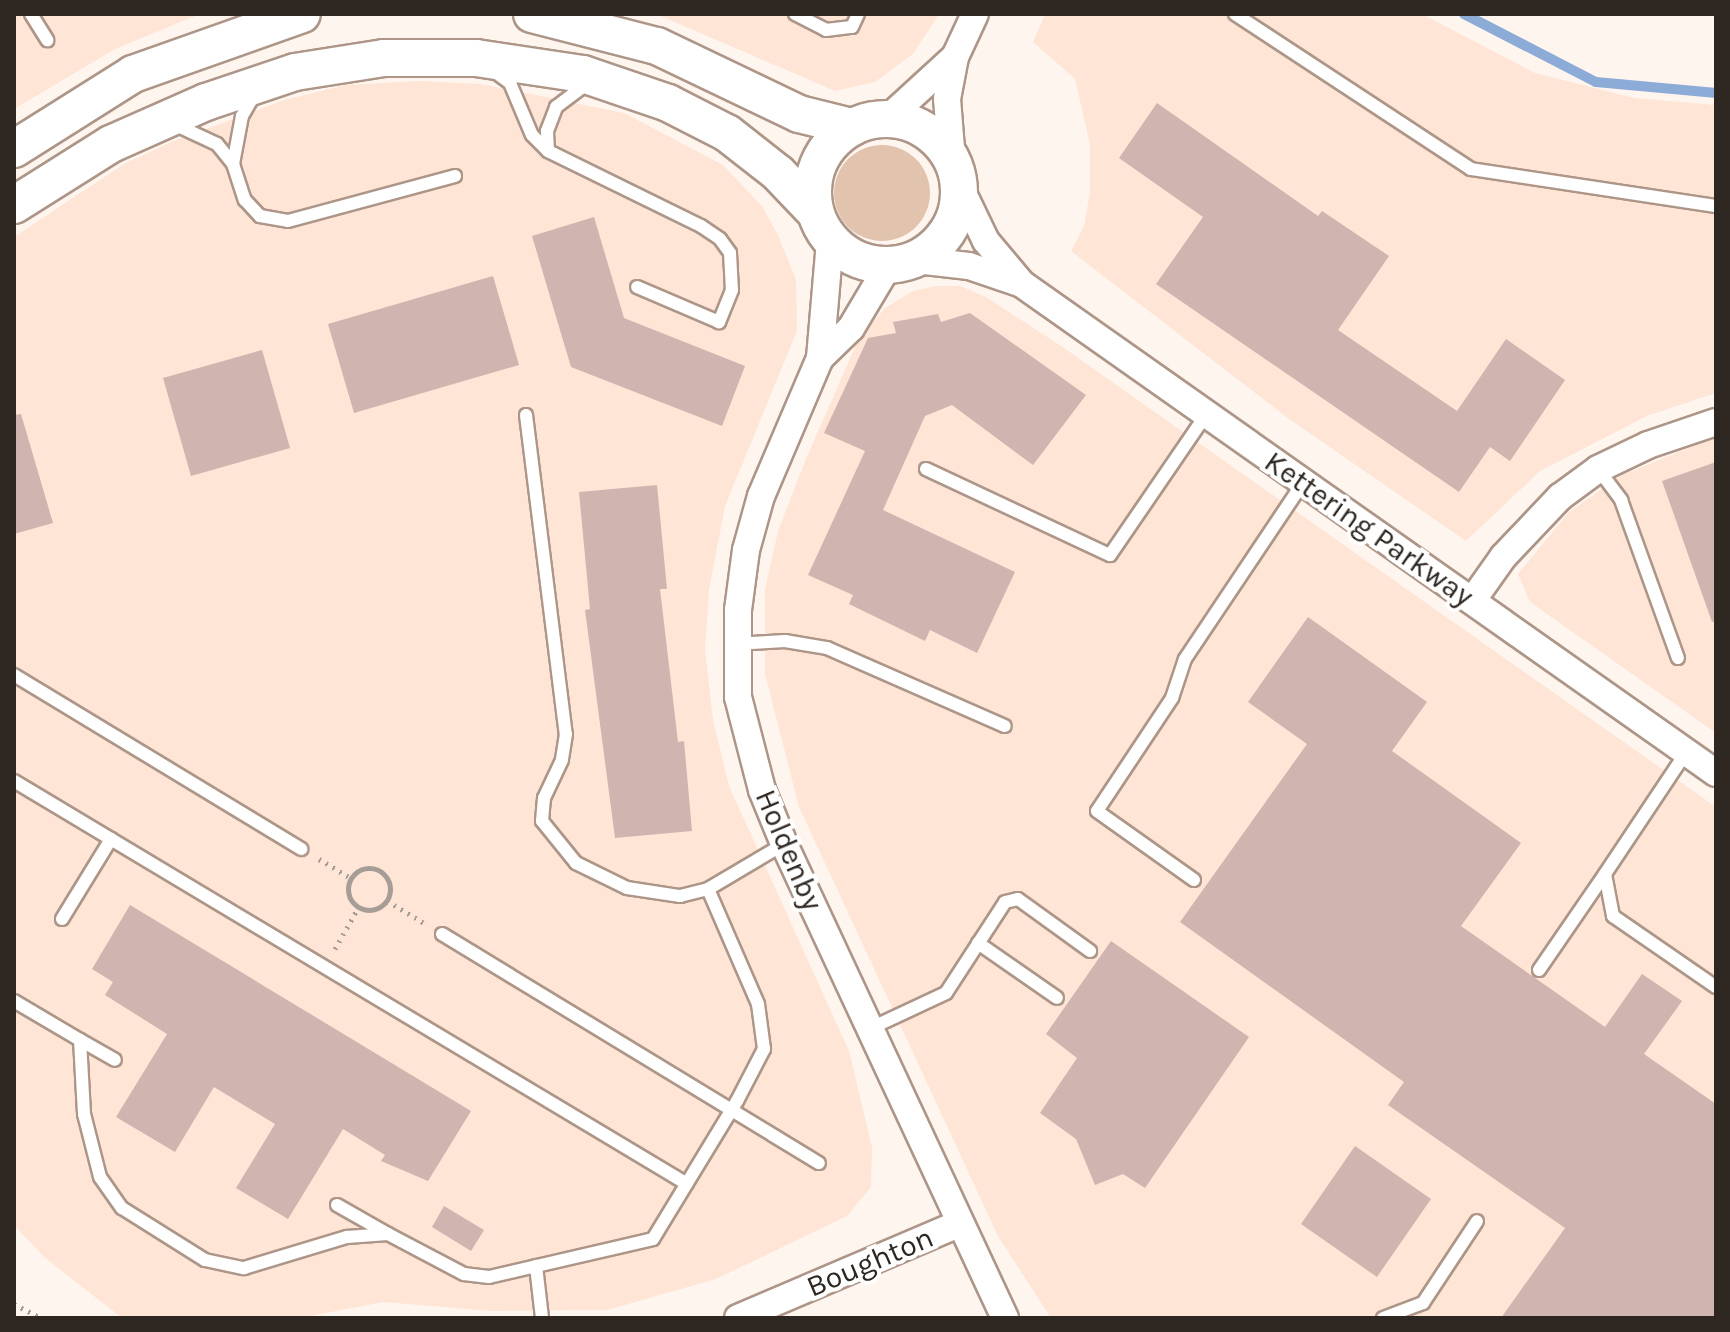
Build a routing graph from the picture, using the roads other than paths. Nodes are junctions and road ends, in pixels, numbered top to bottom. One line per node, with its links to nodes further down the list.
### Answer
1 (31, 14): 8 (lane)
2 (302, 14): 16 (street)
3 (532, 14): 15 (street)
4 (795, 14): 5 (lane)
5 (858, 14)
6 (975, 14): 9 (street)
7 (1235, 14): 22 (lane)
8 (47, 40)
9 (955, 57): 13 (street); 19 (street)
10 (476, 58): 11 (street); 12 (street); 17 (lane)
11 (595, 79): 17 (lane); 23 (street)
12 (271, 80): 14 (street); 18 (lane)
13 (887, 119): 15 (street); 19 (street)
14 (149, 127): 18 (lane); 21 (street)
15 (852, 127): 23 (street)
16 (14, 149)
17 (548, 151): 26 (lane)
18 (233, 164): 20 (lane)
19 (956, 173): 24 (street); 25 (street, Kettering Parkway)
20 (455, 176)
21 (14, 205)
22 (1716, 206)
23 (822, 226): 24 (street); 27 (street, Holdenby)
24 (902, 263): 25 (street, Kettering Parkway); 27 (street, Holdenby)
25 (1022, 284): 29 (street, Kettering Parkway)
26 (637, 287)
27 (820, 358): 35 (street, Holdenby)
28 (526, 415): 47 (lane)
29 (1206, 415): 31 (lane); 33 (street, Kettering Parkway)
30 (1716, 422): 32 (street)
31 (926, 469)
32 (1598, 469): 34 (street); 36 (lane)
33 (1303, 483): 34 (street, Kettering Parkway); 46 (lane)
34 (1472, 601): 39 (street, Kettering Parkway)
35 (735, 644): 38 (lane); 43 (street, Holdenby)
36 (1678, 658)
37 (14, 675): 44 (lane)
38 (1005, 726)
39 (1687, 751): 40 (street, Kettering Parkway); 45 (lane)
40 (1716, 773)
41 (14, 781): 42 (lane)
42 (111, 839): 48 (lane); 61 (lane)
43 (784, 844): 47 (lane); 56 (street, Holdenby)
44 (301, 849)
45 (1605, 874): 52 (lane); 53 (lane)
46 (1194, 880)
47 (708, 889): 59 (lane)
48 (62, 919)
49 (442, 934): 59 (lane)
50 (978, 943): 51 (lane); 54 (lane); 56 (lane)
51 (1090, 951)
52 (1539, 970)
53 (1716, 987)
54 (1057, 998)
55 (14, 1001): 57 (lane)
56 (869, 1029): 64 (street, Holdenby)
57 (80, 1040): 58 (lane); 65 (lane)
58 (115, 1060)
59 (732, 1110): 60 (lane); 61 (lane)
60 (819, 1163)
61 (687, 1184): 66 (lane)
62 (337, 1205): 65 (lane)
63 (1477, 1221): 70 (lane)
64 (958, 1224): 68 (street, Boughton); 69 (street, Holdenby)
65 (388, 1234): 66 (lane)
66 (536, 1266): 67 (lane)
67 (542, 1318)
68 (738, 1318)
69 (1005, 1318)
70 (1383, 1318)

